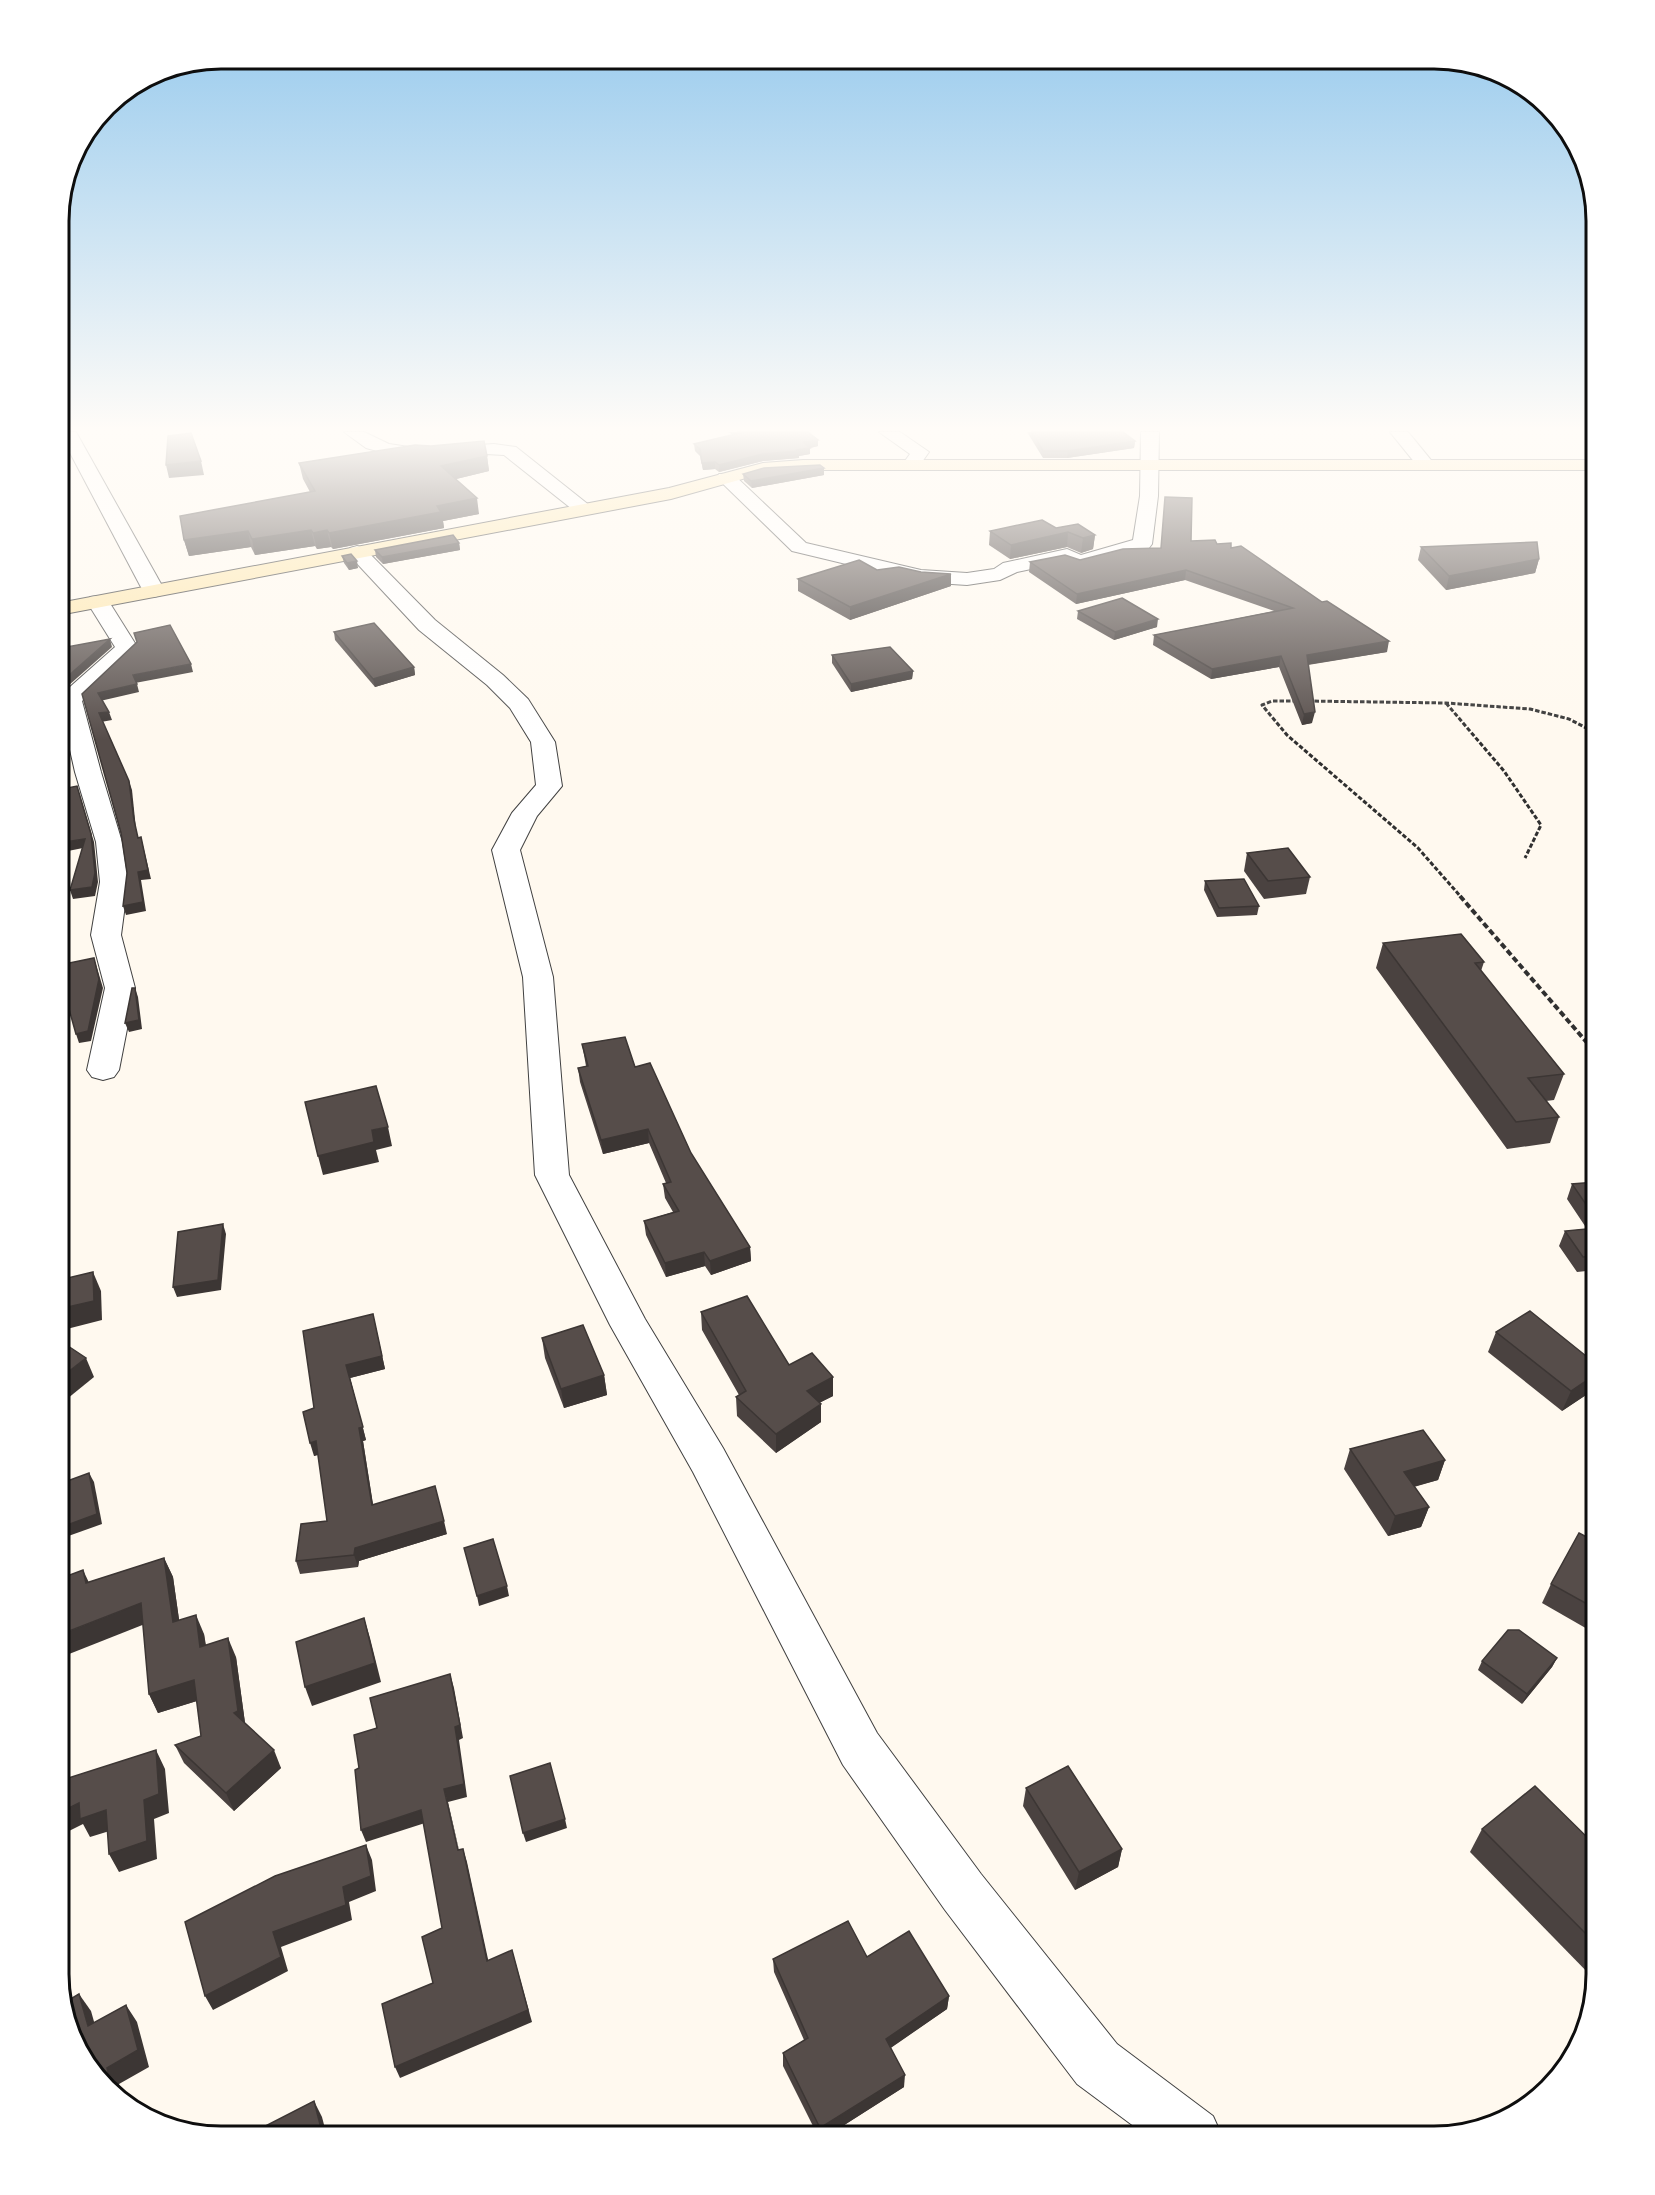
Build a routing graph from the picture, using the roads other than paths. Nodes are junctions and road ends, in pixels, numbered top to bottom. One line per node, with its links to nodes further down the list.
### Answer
1 (123, 534): 6 (street)
2 (450, 534): 5 (street)
3 (786, 534): 4 (street)
4 (1143, 534)
5 (357, 552): 6 (street); 10 (street)
6 (154, 591): 7 (street)
7 (98, 602): 8 (street); 9 (street)
8 (69, 607)
9 (102, 1070)
10 (1180, 2126)

